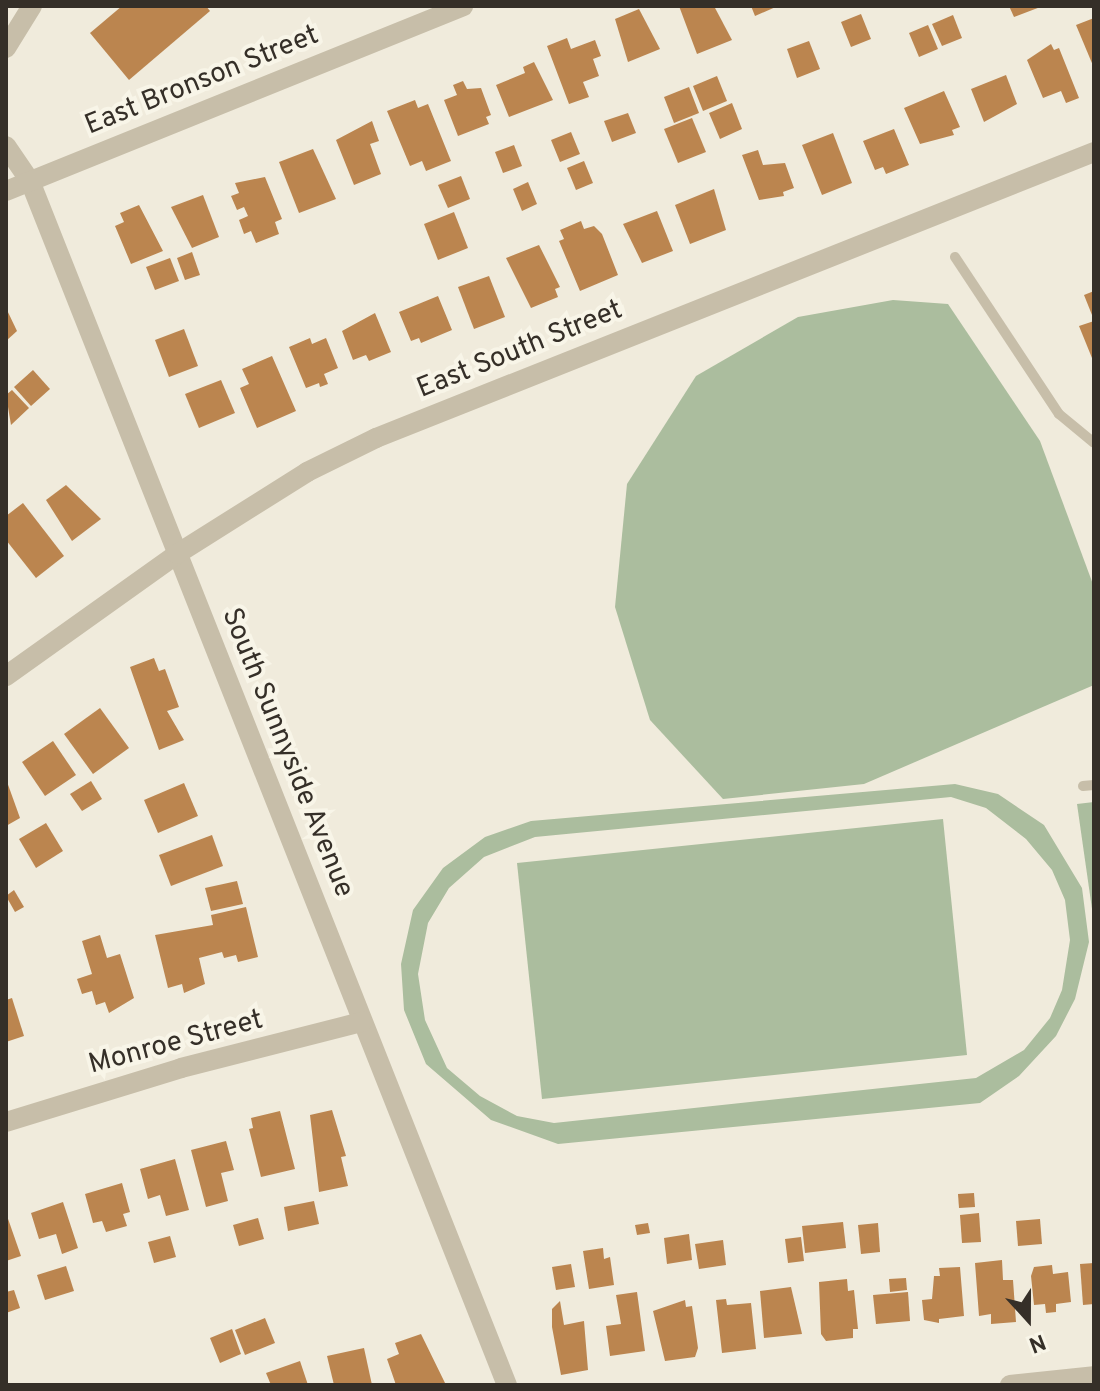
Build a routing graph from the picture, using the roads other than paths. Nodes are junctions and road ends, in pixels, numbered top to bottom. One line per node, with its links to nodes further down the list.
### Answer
1 (32, 6): 3 (street)
2 (463, 6): 6 (street, East Bronson Street)
3 (6, 48)
4 (6, 146): 6 (street, South Sunnyside Avenue)
5 (1094, 152): 10 (street, East South Street)
6 (30, 181): 7 (street, East Bronson Street); 10 (street, South Sunnyside Avenue)
7 (6, 191)
8 (955, 257): 9 (lane)
9 (1094, 443)
10 (177, 554): 11 (street, East South Street); 12 (street, South Sunnyside Avenue)
11 (6, 676)
12 (362, 1022): 13 (street, Monroe Street); 15 (street, South Sunnyside Avenue)
13 (6, 1122)
14 (1094, 1376): 16 (street)
15 (507, 1385)
16 (1010, 1385)

